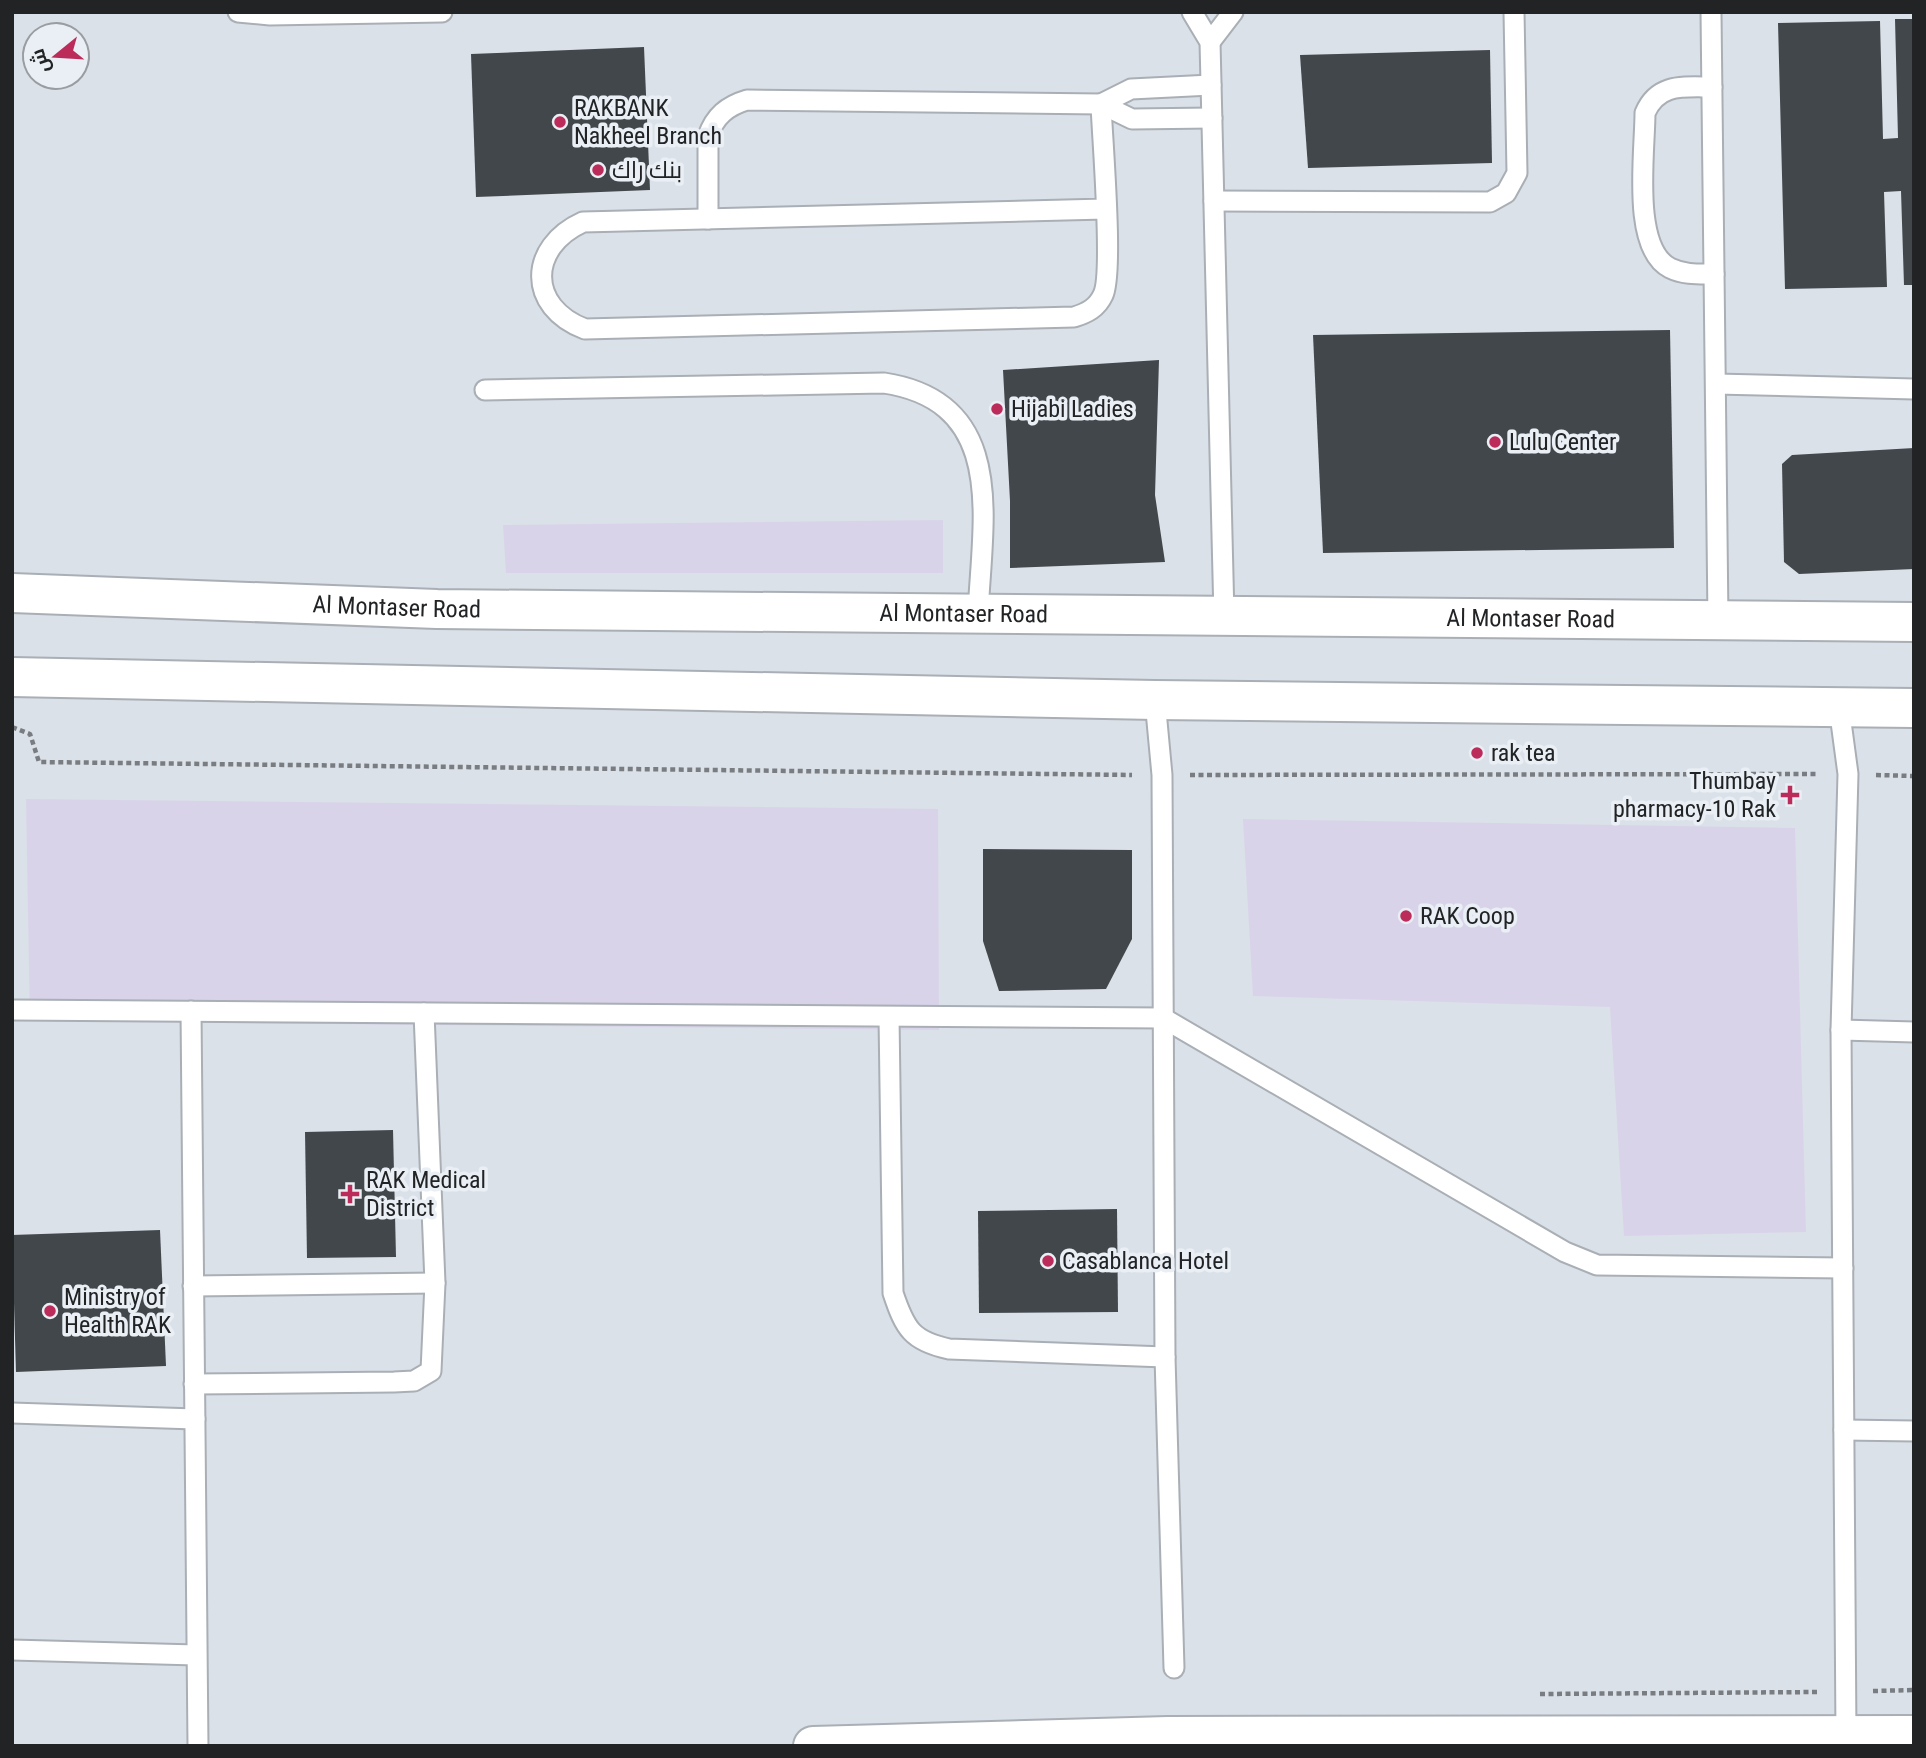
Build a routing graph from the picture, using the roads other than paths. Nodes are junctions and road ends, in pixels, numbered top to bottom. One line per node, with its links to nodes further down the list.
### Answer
1 (238, 12): 2 (lane)
2 (442, 12)
3 (1192, 12): 7 (lane)
4 (1233, 12): 7 (lane)
5 (1514, 12): 12 (lane)
6 (1711, 12): 9 (lane)
7 (1210, 42): 8 (lane)
8 (1211, 85): 10 (lane); 11 (lane)
9 (1712, 87): 15 (lane); 15 (lane)
10 (1101, 104): 11 (lane); 13 (lane); 14 (lane)
11 (1212, 118): 12 (lane)
12 (1214, 201): 21 (lane)
13 (1105, 209): 14 (lane); 14 (lane)
14 (708, 219)
15 (1713, 274): 16 (lane)
16 (1716, 384): 17 (lane); 22 (lane)
17 (1914, 389)
18 (485, 390): 20 (lane)
19 (12, 593): 20 (main road, Al Montaser Road)
20 (978, 614): 21 (main road, Al Montaser Road)
21 (1224, 617): 22 (main road, Al Montaser Road)
22 (1718, 620): 23 (main road, Al Montaser Road)
23 (1914, 622)
24 (12, 677): 25 (main road)
25 (1154, 700): 26 (main road); 32 (lane)
26 (1839, 707): 27 (main road); 33 (lane)
27 (1914, 708)
28 (12, 1010): 29 (lane)
29 (191, 1011): 30 (lane); 37 (lane)
30 (424, 1013): 31 (lane); 36 (lane)
31 (889, 1017): 32 (lane); 38 (lane)
32 (1163, 1018): 35 (lane); 38 (lane)
33 (1841, 1030): 34 (lane); 35 (lane)
34 (1914, 1032)
35 (1843, 1268): 42 (lane)
36 (435, 1283): 37 (lane); 39 (lane)
37 (193, 1286): 39 (lane)
38 (1165, 1357): 46 (lane)
39 (194, 1384): 41 (lane)
40 (12, 1413): 41 (lane)
41 (195, 1419): 45 (lane)
42 (1844, 1430): 43 (lane); 48 (lane)
43 (1914, 1430)
44 (12, 1650): 45 (lane)
45 (197, 1654): 50 (lane)
46 (1174, 1668)
47 (1914, 1735): 48 (main road)
48 (1846, 1736): 49 (main road)
49 (1547, 1741): 51 (main road)
50 (198, 1746)
51 (813, 1746)

